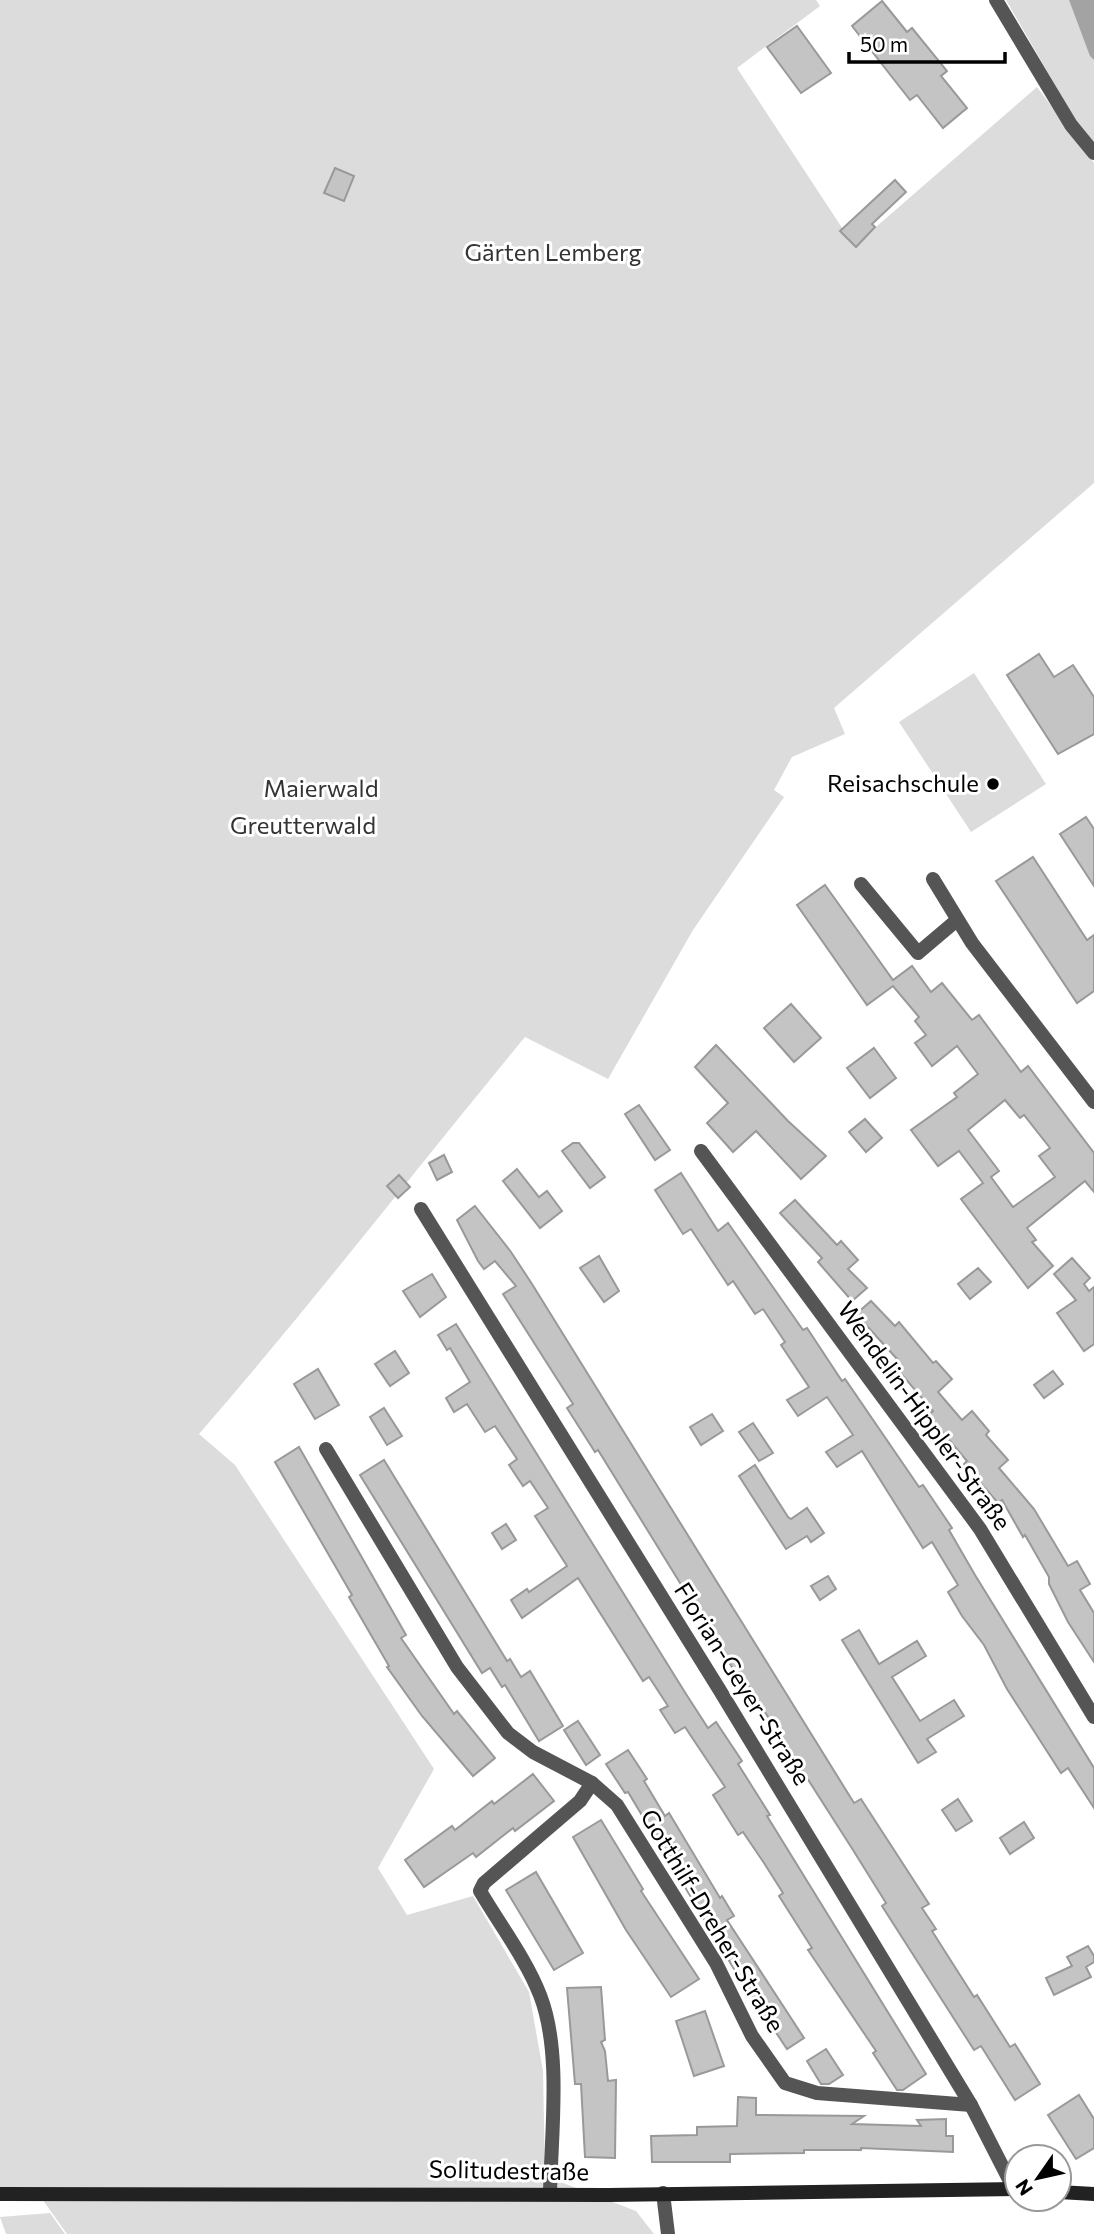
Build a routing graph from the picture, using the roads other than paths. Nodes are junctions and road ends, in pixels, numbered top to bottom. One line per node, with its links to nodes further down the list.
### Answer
1 (996, 0): 2 (street)
2 (1094, 153)
3 (933, 878): 5 (street)
4 (861, 884): 5 (street)
5 (957, 920): 6 (street)
6 (1094, 1102)
7 (702, 1151): 10 (street, Wendelin-Hippler-Straße)
8 (421, 1209): 12 (street, Florian-Geyer-Straße)
9 (326, 1449): 11 (street, Gotthilf-Dreher-Straße)
10 (1094, 1717)
11 (592, 1783): 12 (street, Gotthilf-Dreher-Straße); 18 (street)
12 (971, 2105): 13 (street, Florian-Geyer-Straße)
13 (1003, 2165)
14 (1003, 2189): 15 (main road, Solitudestraße)
15 (663, 2193): 18 (main road, Solitudestraße); 20 (street)
16 (1073, 2193): 19 (main road)
17 (0, 2194): 18 (main road, Solitudestraße)
18 (550, 2194)
19 (1094, 2194)
20 (668, 2234)

